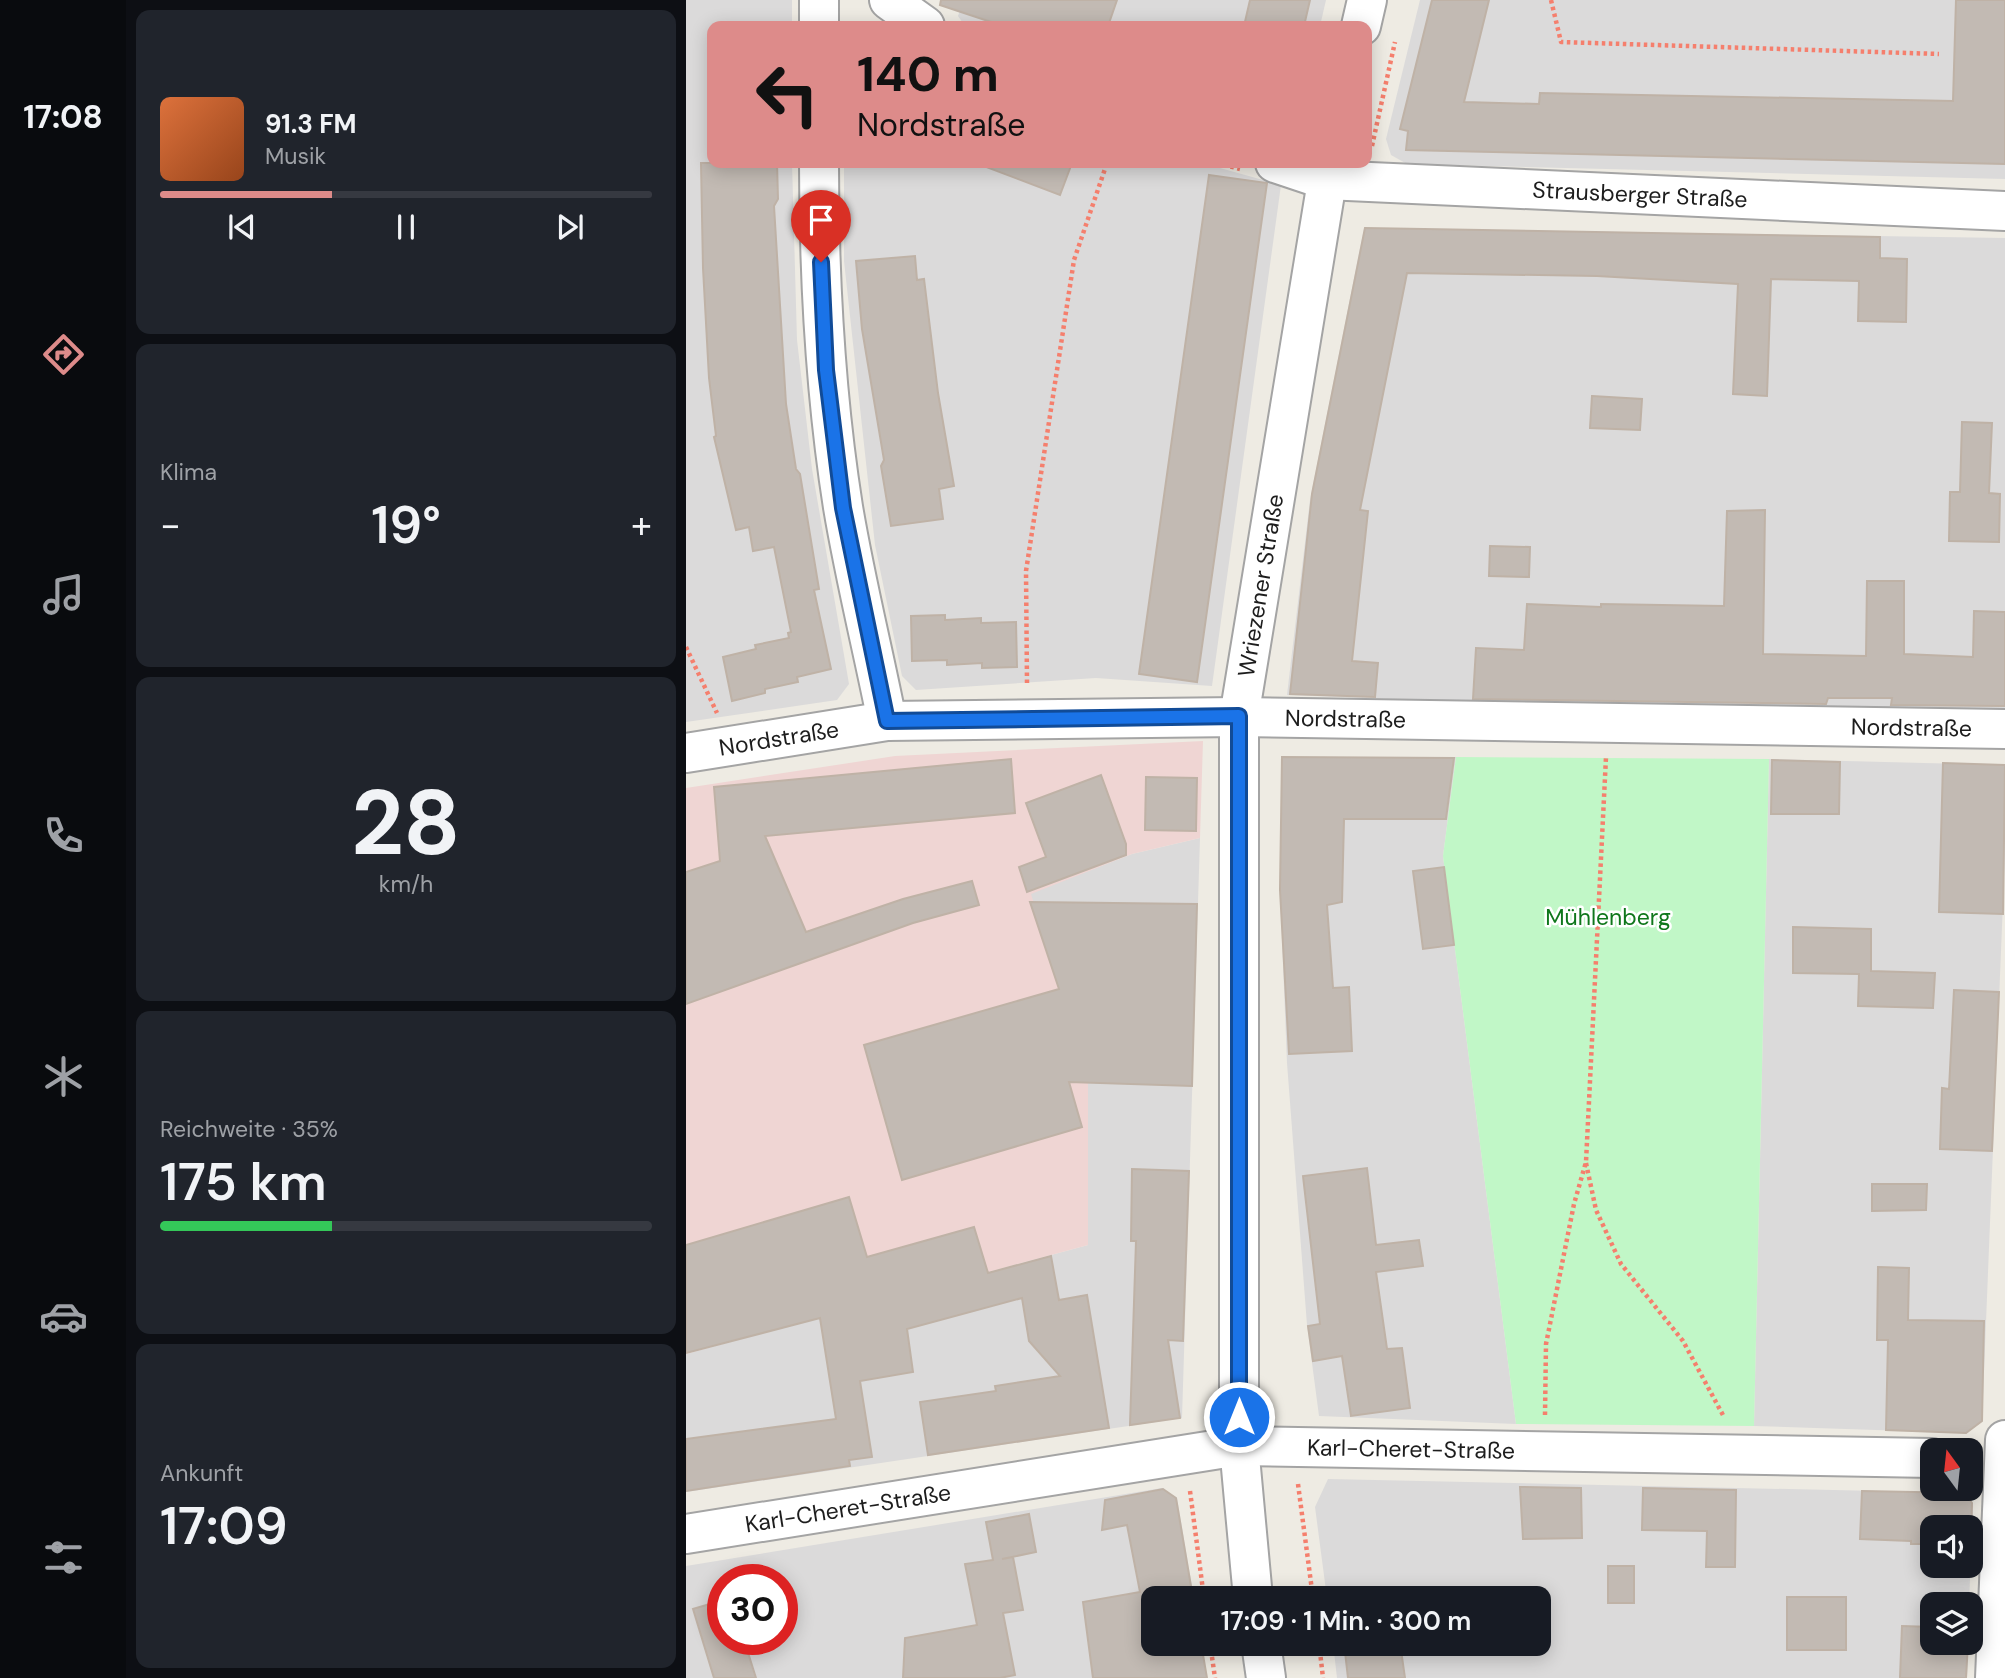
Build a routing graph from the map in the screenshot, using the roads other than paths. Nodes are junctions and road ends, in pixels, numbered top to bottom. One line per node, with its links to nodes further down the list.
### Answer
1 (819, 0): 3 (street)
2 (1367, 0): 4 (street)
3 (819, 21)
4 (1379, 33)
5 (819, 168): 10 (street)
6 (1304, 168): 7 (street, Strausberger Straße)
7 (1328, 172): 8 (street, Strausberger Straße); 9 (street, Wriezener Straße)
8 (2005, 211)
9 (1239, 716): 10 (street, Nordstraße); 11 (street, Nordstraße); 13 (street, Wriezener Straße)
10 (887, 721): 12 (street, Nordstraße)
11 (2005, 729)
12 (686, 753)
13 (1239, 1446): 15 (street, Karl-Cheret-Straße); 16 (street, Karl-Cheret-Straße); 17 (street, Wriezener Straße)
14 (1993, 1453): 20 (street)
15 (1920, 1458)
16 (686, 1534)
17 (1252, 1586)
18 (1263, 1656): 19 (street)
19 (1266, 1678)
20 (1995, 1678)

